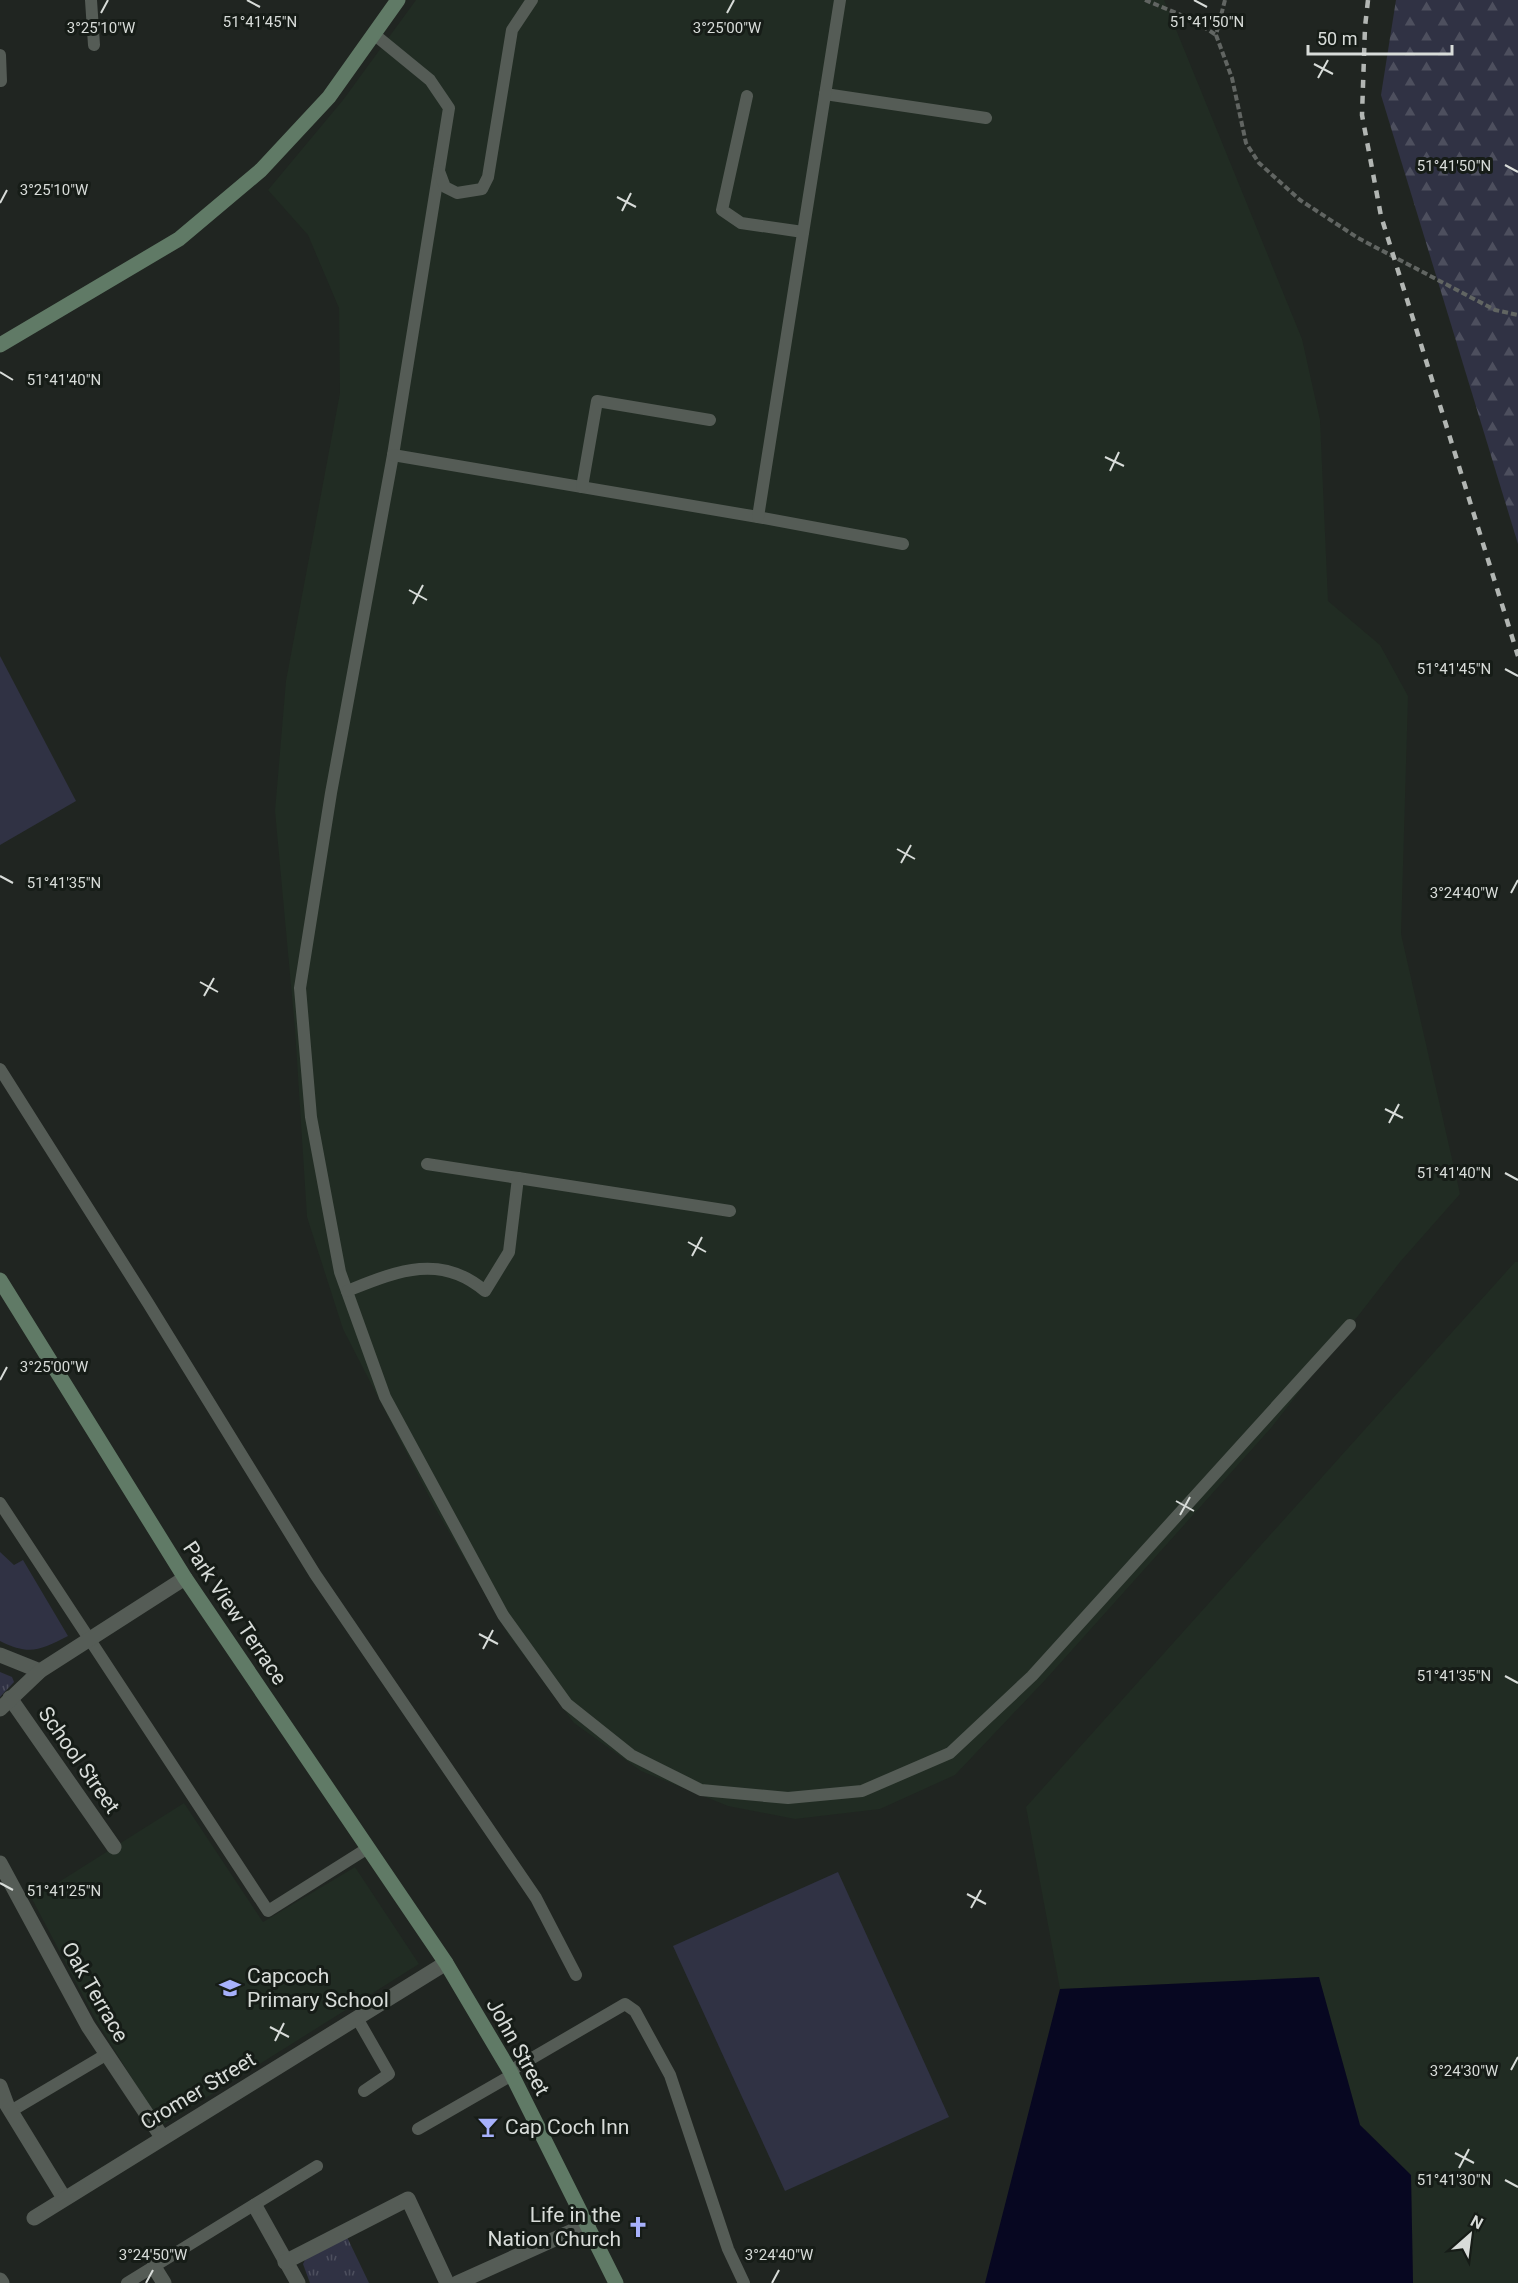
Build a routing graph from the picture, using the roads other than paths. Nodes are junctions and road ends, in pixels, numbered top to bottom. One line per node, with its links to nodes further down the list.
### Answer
1 (91, 0): 6 (lane)
2 (398, 0): 5 (main road)
3 (532, 0): 12 (lane)
4 (840, 0): 9 (lane)
5 (375, 35): 12 (lane); 14 (main road)
6 (94, 45)
7 (0, 55): 8 (lane)
8 (1, 81)
9 (825, 94): 11 (lane); 13 (lane)
10 (747, 96): 13 (lane)
11 (986, 118)
12 (439, 170): 16 (lane)
13 (803, 232): 18 (lane)
14 (0, 345)
15 (710, 420): 17 (lane)
16 (393, 455): 17 (lane); 25 (lane)
17 (582, 487): 18 (lane)
18 (758, 517): 19 (lane)
19 (903, 544)
20 (0, 1069): 38 (lane)
21 (427, 1164): 22 (lane)
22 (518, 1178): 23 (lane); 25 (lane)
23 (730, 1211)
24 (0, 1280): 29 (main road, Park View Terrace)
25 (347, 1291): 26 (lane)
26 (1350, 1325)
27 (0, 1503): 28 (lane)
28 (5, 1517): 30 (lane)
29 (185, 1578): 30 (street); 35 (main road, Park View Terrace)
30 (90, 1640): 32 (street); 35 (lane)
31 (0, 1655): 32 (street)
32 (40, 1671): 33 (street)
33 (5, 1704): 34 (street, School Street)
34 (114, 1847)
35 (368, 1848): 37 (main road, Park View Terrace)
36 (0, 1863): 40 (street, Oak Terrace)
37 (446, 1963): 39 (street, Cromer Street); 41 (main road, John Street)
38 (576, 1975)
39 (357, 2019): 43 (lane); 46 (street, Cromer Street)
40 (107, 2054): 44 (lane); 46 (street, Oak Terrace)
41 (511, 2073): 45 (lane); 51 (main road, John Street); 60 (lane)
42 (0, 2086): 44 (street)
43 (364, 2091)
44 (11, 2111): 48 (street)
45 (418, 2129)
46 (162, 2137): 48 (street, Cromer Street)
47 (317, 2166): 49 (lane)
48 (64, 2198): 50 (street, Cromer Street)
49 (255, 2206): 52 (street); 53 (lane)
50 (34, 2218)
51 (588, 2224): 58 (street); 59 (main road, John Street)
52 (285, 2262): 56 (street); 57 (street)
53 (154, 2267): 54 (lane); 55 (street)
54 (127, 2283)
55 (164, 2283)
56 (298, 2283)
57 (447, 2283)
58 (457, 2283)
59 (616, 2283)
60 (744, 2283)

